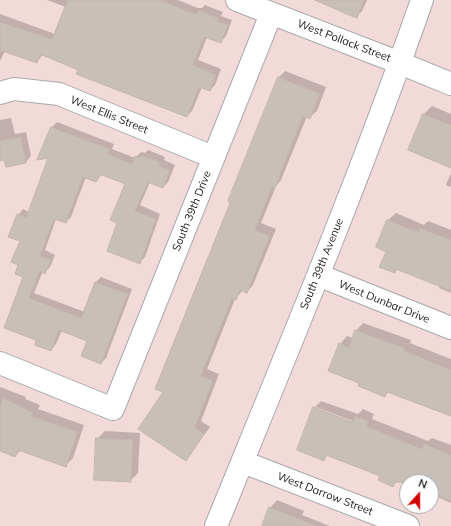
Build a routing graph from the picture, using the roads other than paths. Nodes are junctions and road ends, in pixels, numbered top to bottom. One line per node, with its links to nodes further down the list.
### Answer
1 (237, 0): 3 (street, West Pollack Street)
2 (422, 0): 4 (street, South 39th Avenue)
3 (271, 14): 4 (street, West Pollack Street); 7 (street, South 39th Drive)
4 (400, 62): 5 (street, West Pollack Street); 8 (street, South 39th Avenue)
5 (451, 84)
6 (0, 93): 7 (street, West Ellis Street)
7 (214, 157): 10 (street, South 39th Drive)
8 (318, 276): 9 (street, West Dunbar Drive); 11 (street, South 39th Avenue)
9 (451, 328)
10 (0, 363)
11 (243, 462): 12 (street, South 39th Avenue); 13 (street, West Darrow Street)
12 (216, 526)
13 (408, 526)

